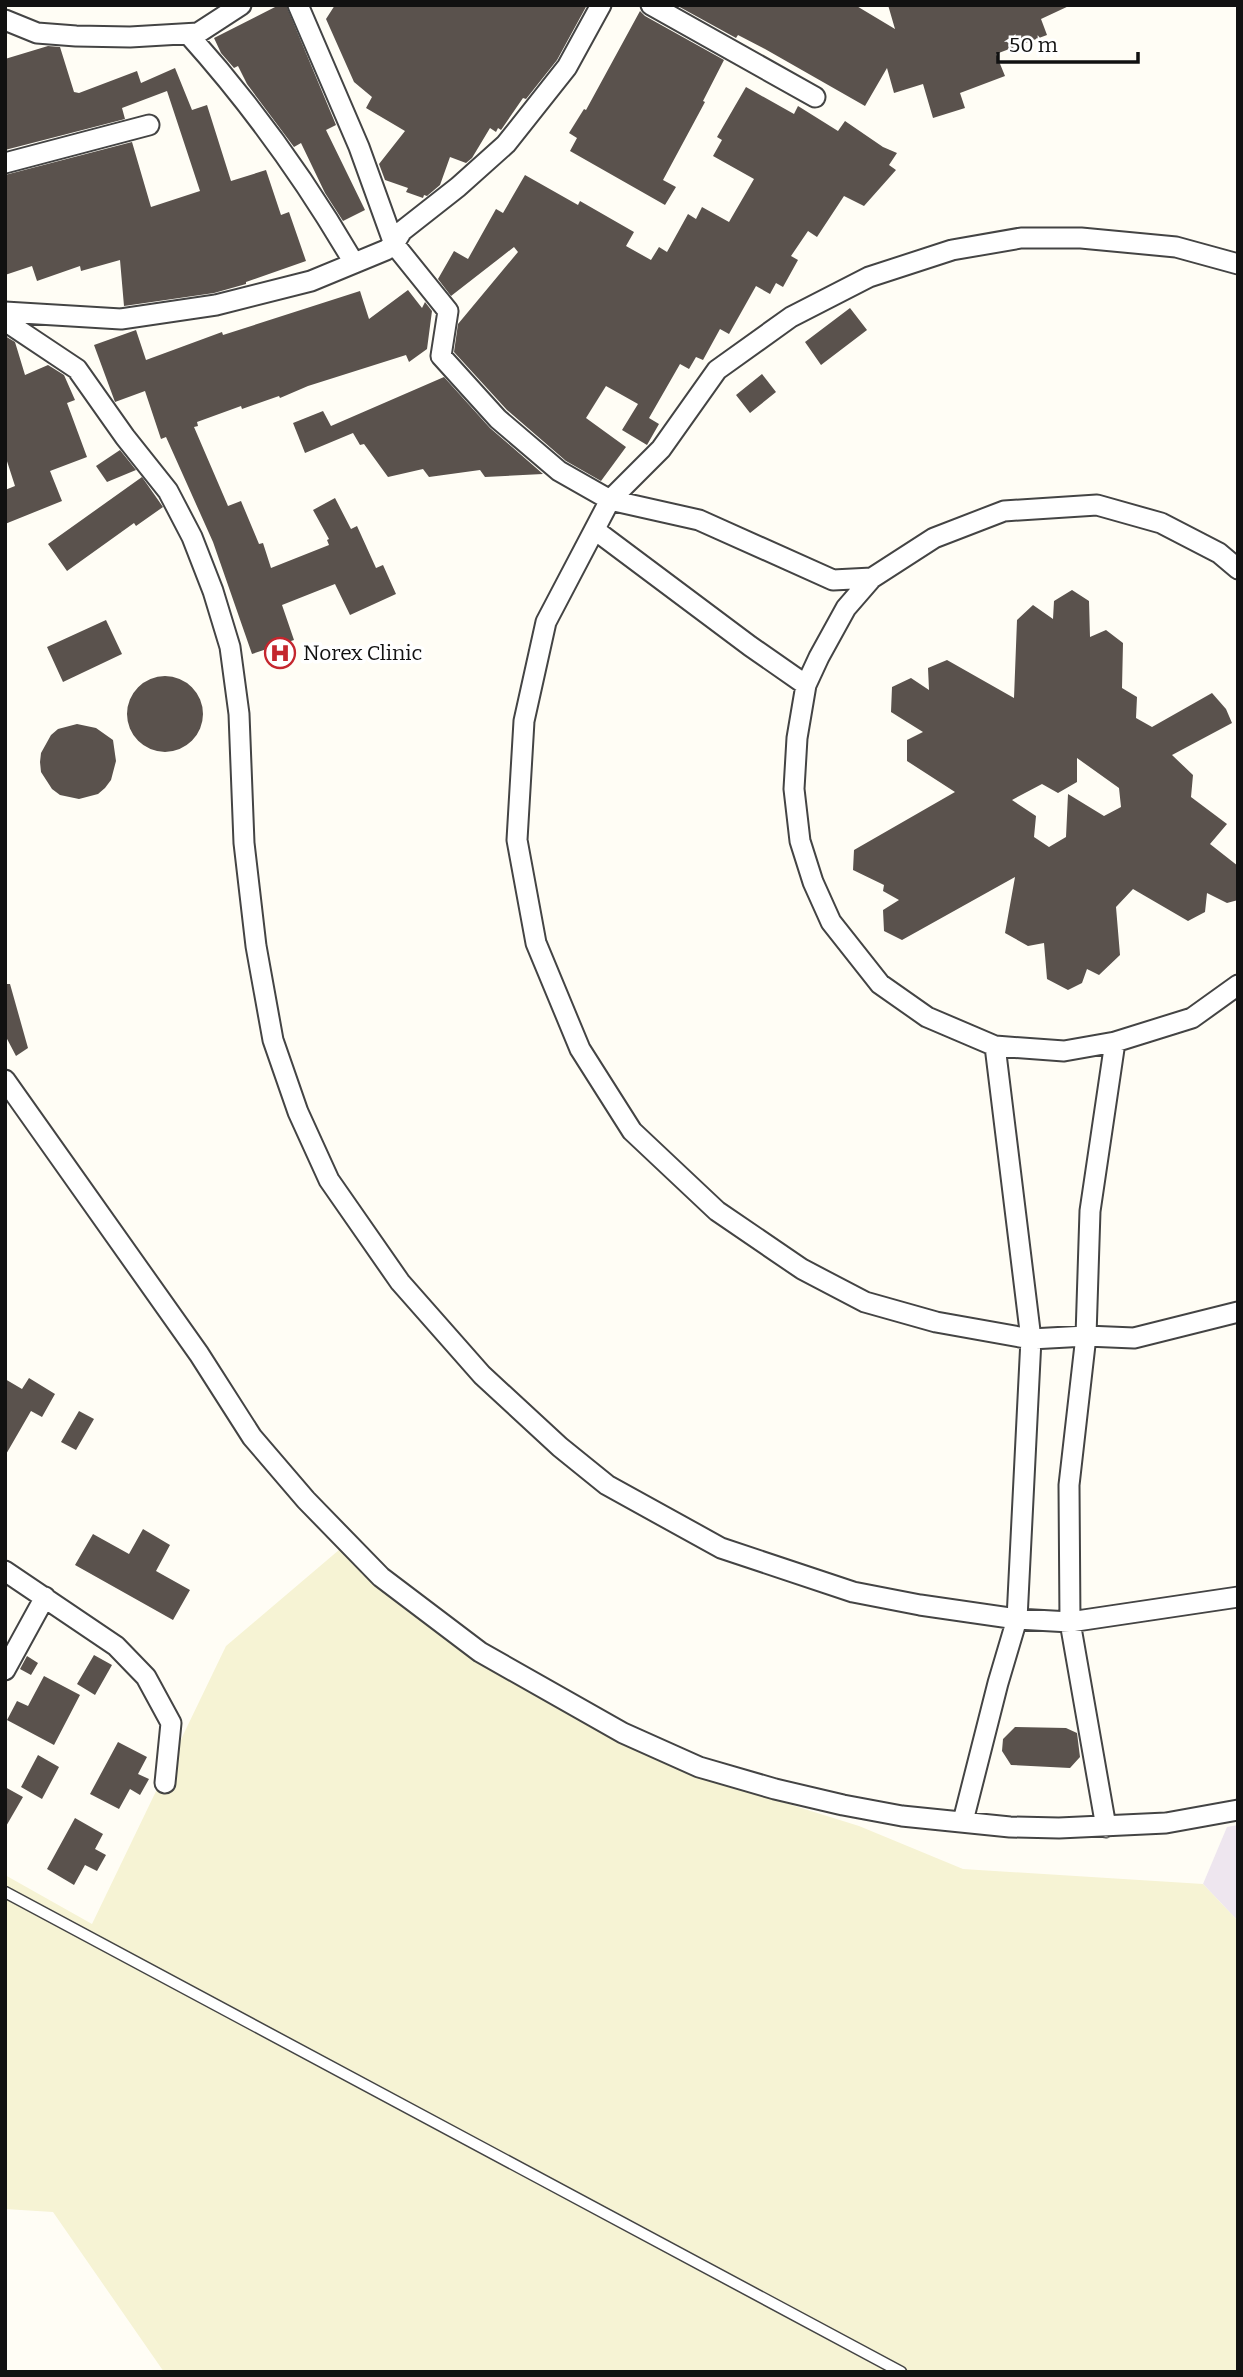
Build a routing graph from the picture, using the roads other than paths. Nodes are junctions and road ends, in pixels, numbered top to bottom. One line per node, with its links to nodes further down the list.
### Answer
1 (241, 5): 6 (street)
2 (298, 5): 10 (street)
3 (601, 5): 10 (street)
4 (651, 5): 7 (street)
5 (5, 20): 6 (street)
6 (188, 34): 11 (street)
7 (815, 97)
8 (149, 125): 9 (street)
9 (5, 163)
10 (394, 244): 11 (street); 15 (street)
11 (354, 263): 13 (street)
12 (1238, 264): 15 (street)
13 (5, 312)
14 (5, 321): 30 (street)
15 (610, 500): 16 (street); 18 (street)
16 (595, 530): 19 (street); 26 (street)
17 (1238, 569): 18 (street)
18 (872, 578): 19 (street)
19 (806, 685): 22 (street)
20 (1238, 985): 21 (street)
21 (1115, 1042): 22 (street); 25 (street)
22 (995, 1046): 26 (street)
23 (5, 1080): 35 (street)
24 (1238, 1312): 25 (street)
25 (1086, 1336): 26 (street); 31 (street)
26 (1031, 1339): 30 (street)
27 (5, 1571): 28 (street)
28 (45, 1597): 32 (street); 33 (street)
29 (1238, 1597): 31 (street)
30 (1017, 1619): 31 (street); 35 (street)
31 (1070, 1622): 36 (street)
32 (5, 1670)
33 (164, 1783)
34 (1238, 1810): 36 (street)
35 (963, 1821): 36 (street)
36 (1106, 1827)
37 (5, 1892): 38 (lane)
38 (901, 2372)

